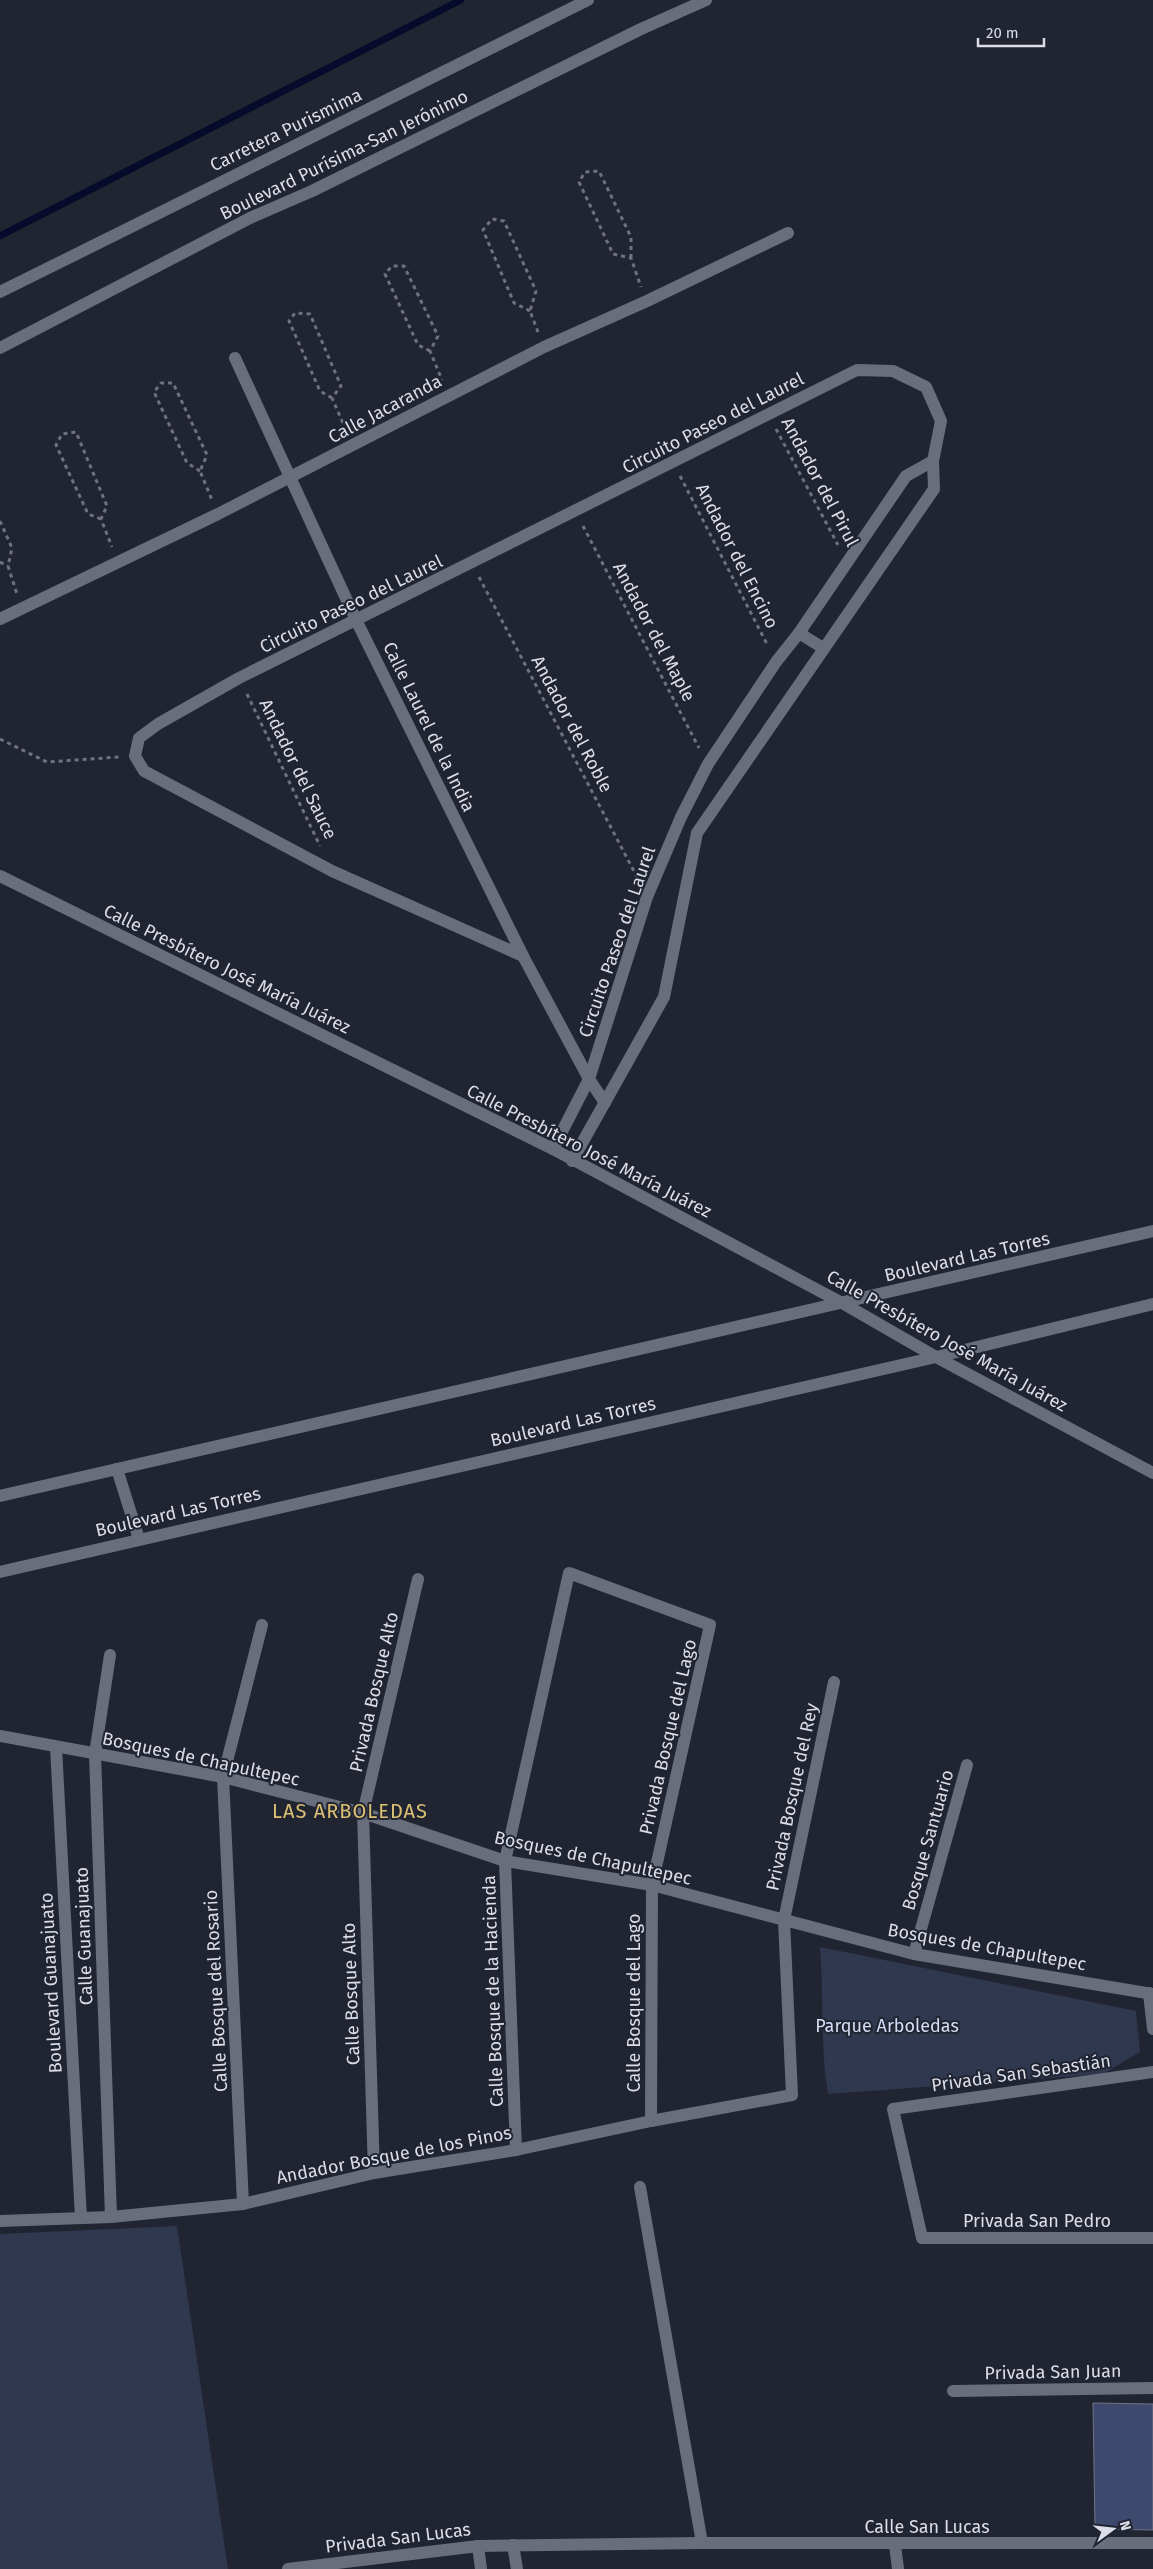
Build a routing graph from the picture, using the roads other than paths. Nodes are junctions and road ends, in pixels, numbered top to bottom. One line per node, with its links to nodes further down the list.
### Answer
1 (588, 0): 4 (street, Carretera Purismima)
2 (706, 0): 5 (street, Boulevard Purísima-San Jerónimo)
3 (788, 233): 8 (street, Calle Jacaranda)
4 (0, 292)
5 (0, 348)
6 (235, 358): 8 (street, Calle Laurel de la India)
7 (933, 461): 10 (street, Circuito Paseo del Laurel); 11 (street, Circuito Paseo del Laurel); 12 (street, Circuito Paseo del Laurel)
8 (292, 477): 9 (street, Calle Jacaranda); 10 (street, Calle Laurel de la India)
9 (0, 619)
10 (356, 620): 16 (street, Calle Laurel de la India); 16 (street, Circuito Paseo del Laurel)
11 (799, 633): 12 (street); 13 (street, Circuito Paseo del Laurel)
12 (823, 648): 14 (street, Circuito Paseo del Laurel)
13 (681, 817): 14 (street); 17 (street, Circuito Paseo del Laurel)
14 (697, 832): 18 (street, Circuito Paseo del Laurel)
15 (0, 876): 19 (street, Calle Presbítero José María Juárez)
16 (523, 956): 17 (street, Calle Laurel de la India)
17 (589, 1079): 18 (street, Calle Laurel de la India); 19 (street, Circuito Paseo del Laurel)
18 (605, 1104): 20 (street, Circuito Paseo del Laurel)
19 (553, 1149): 20 (street, Calle Presbítero José María Juárez)
20 (572, 1161): 22 (street, Calle Presbítero José María Juárez)
21 (1153, 1232): 22 (street, Boulevard Las Torres)
22 (844, 1304): 24 (street, Calle Presbítero José María Juárez); 25 (street, Boulevard Las Torres)
23 (1153, 1304): 24 (street, Boulevard Las Torres)
24 (936, 1357): 26 (street, Calle Presbítero José María Juárez); 28 (street, Boulevard Las Torres)
25 (117, 1469): 27 (street, Boulevard Las Torres); 28 (street)
26 (1153, 1474)
27 (0, 1496)
28 (139, 1539): 29 (street, Boulevard Las Torres)
29 (0, 1572)
30 (418, 1578): 40 (street, Privada Bosque Alto)
31 (262, 1624): 39 (street, Calle Bosque del Rosario)
32 (710, 1625): 41 (street, Calle Bosque de la Hacienda); 42 (street, Privada Bosque del Lago)
33 (110, 1655): 37 (street, Calle Guanajuato)
34 (834, 1682): 43 (street, Privada Bosque del Rey)
35 (0, 1736): 36 (street, Bosques de Chapultepec)
36 (56, 1747): 37 (street, Bosques de Chapultepec); 55 (street, Boulevard Guanajuato)
37 (95, 1754): 39 (street, Bosques de Chapultepec); 54 (street, Calle Guanajuato)
38 (967, 1765): 44 (street, Bosque Santuario)
39 (223, 1777): 40 (street, Bosques de Chapultepec); 53 (street, Calle Bosque del Rosario)
40 (363, 1813): 41 (street, Bosques de Chapultepec); 51 (street, Calle Bosque Alto)
41 (505, 1861): 42 (street, Bosques de Chapultepec); 50 (street, Calle Bosque de la Hacienda)
42 (652, 1885): 43 (street, Bosques de Chapultepec); 49 (street, Calle Bosque del Lago)
43 (784, 1920): 44 (street, Bosques de Chapultepec); 48 (street, Privada Bosque del Rey)
44 (914, 1954): 45 (street, Bosques de Chapultepec)
45 (1151, 1994): 46 (street)
46 (1153, 2029)
47 (1153, 2072): 57 (street, Privada San Sebastián)
48 (792, 2095): 49 (street, Andador Bosque de los Pinos)
49 (651, 2121): 50 (street, Andador Bosque de los Pinos)
50 (516, 2150): 51 (street, Andador Bosque de los Pinos)
51 (374, 2173): 53 (street, Andador Bosque de los Pinos)
52 (640, 2187): 62 (street)
53 (243, 2204): 54 (street, Andador Bosque de los Pinos)
54 (112, 2217): 55 (street, Andador Bosque de los Pinos)
55 (81, 2218): 56 (street, Andador Bosque de los Pinos)
56 (0, 2221)
57 (922, 2238): 58 (street, Privada San Pedro)
58 (1153, 2238)
59 (1153, 2388): 60 (street, Privada San Juan)
60 (953, 2391)
61 (1153, 2542): 64 (street, Calle San Lucas)
62 (702, 2543): 63 (street, Calle San Lucas); 64 (street, Calle San Lucas)
63 (513, 2545): 65 (street, Privada San Lucas); 68 (street)
64 (895, 2545): 69 (street)
65 (478, 2546): 66 (street, Privada San Lucas); 67 (street)
66 (288, 2569)
67 (481, 2569)
68 (517, 2569)
69 (898, 2569)

